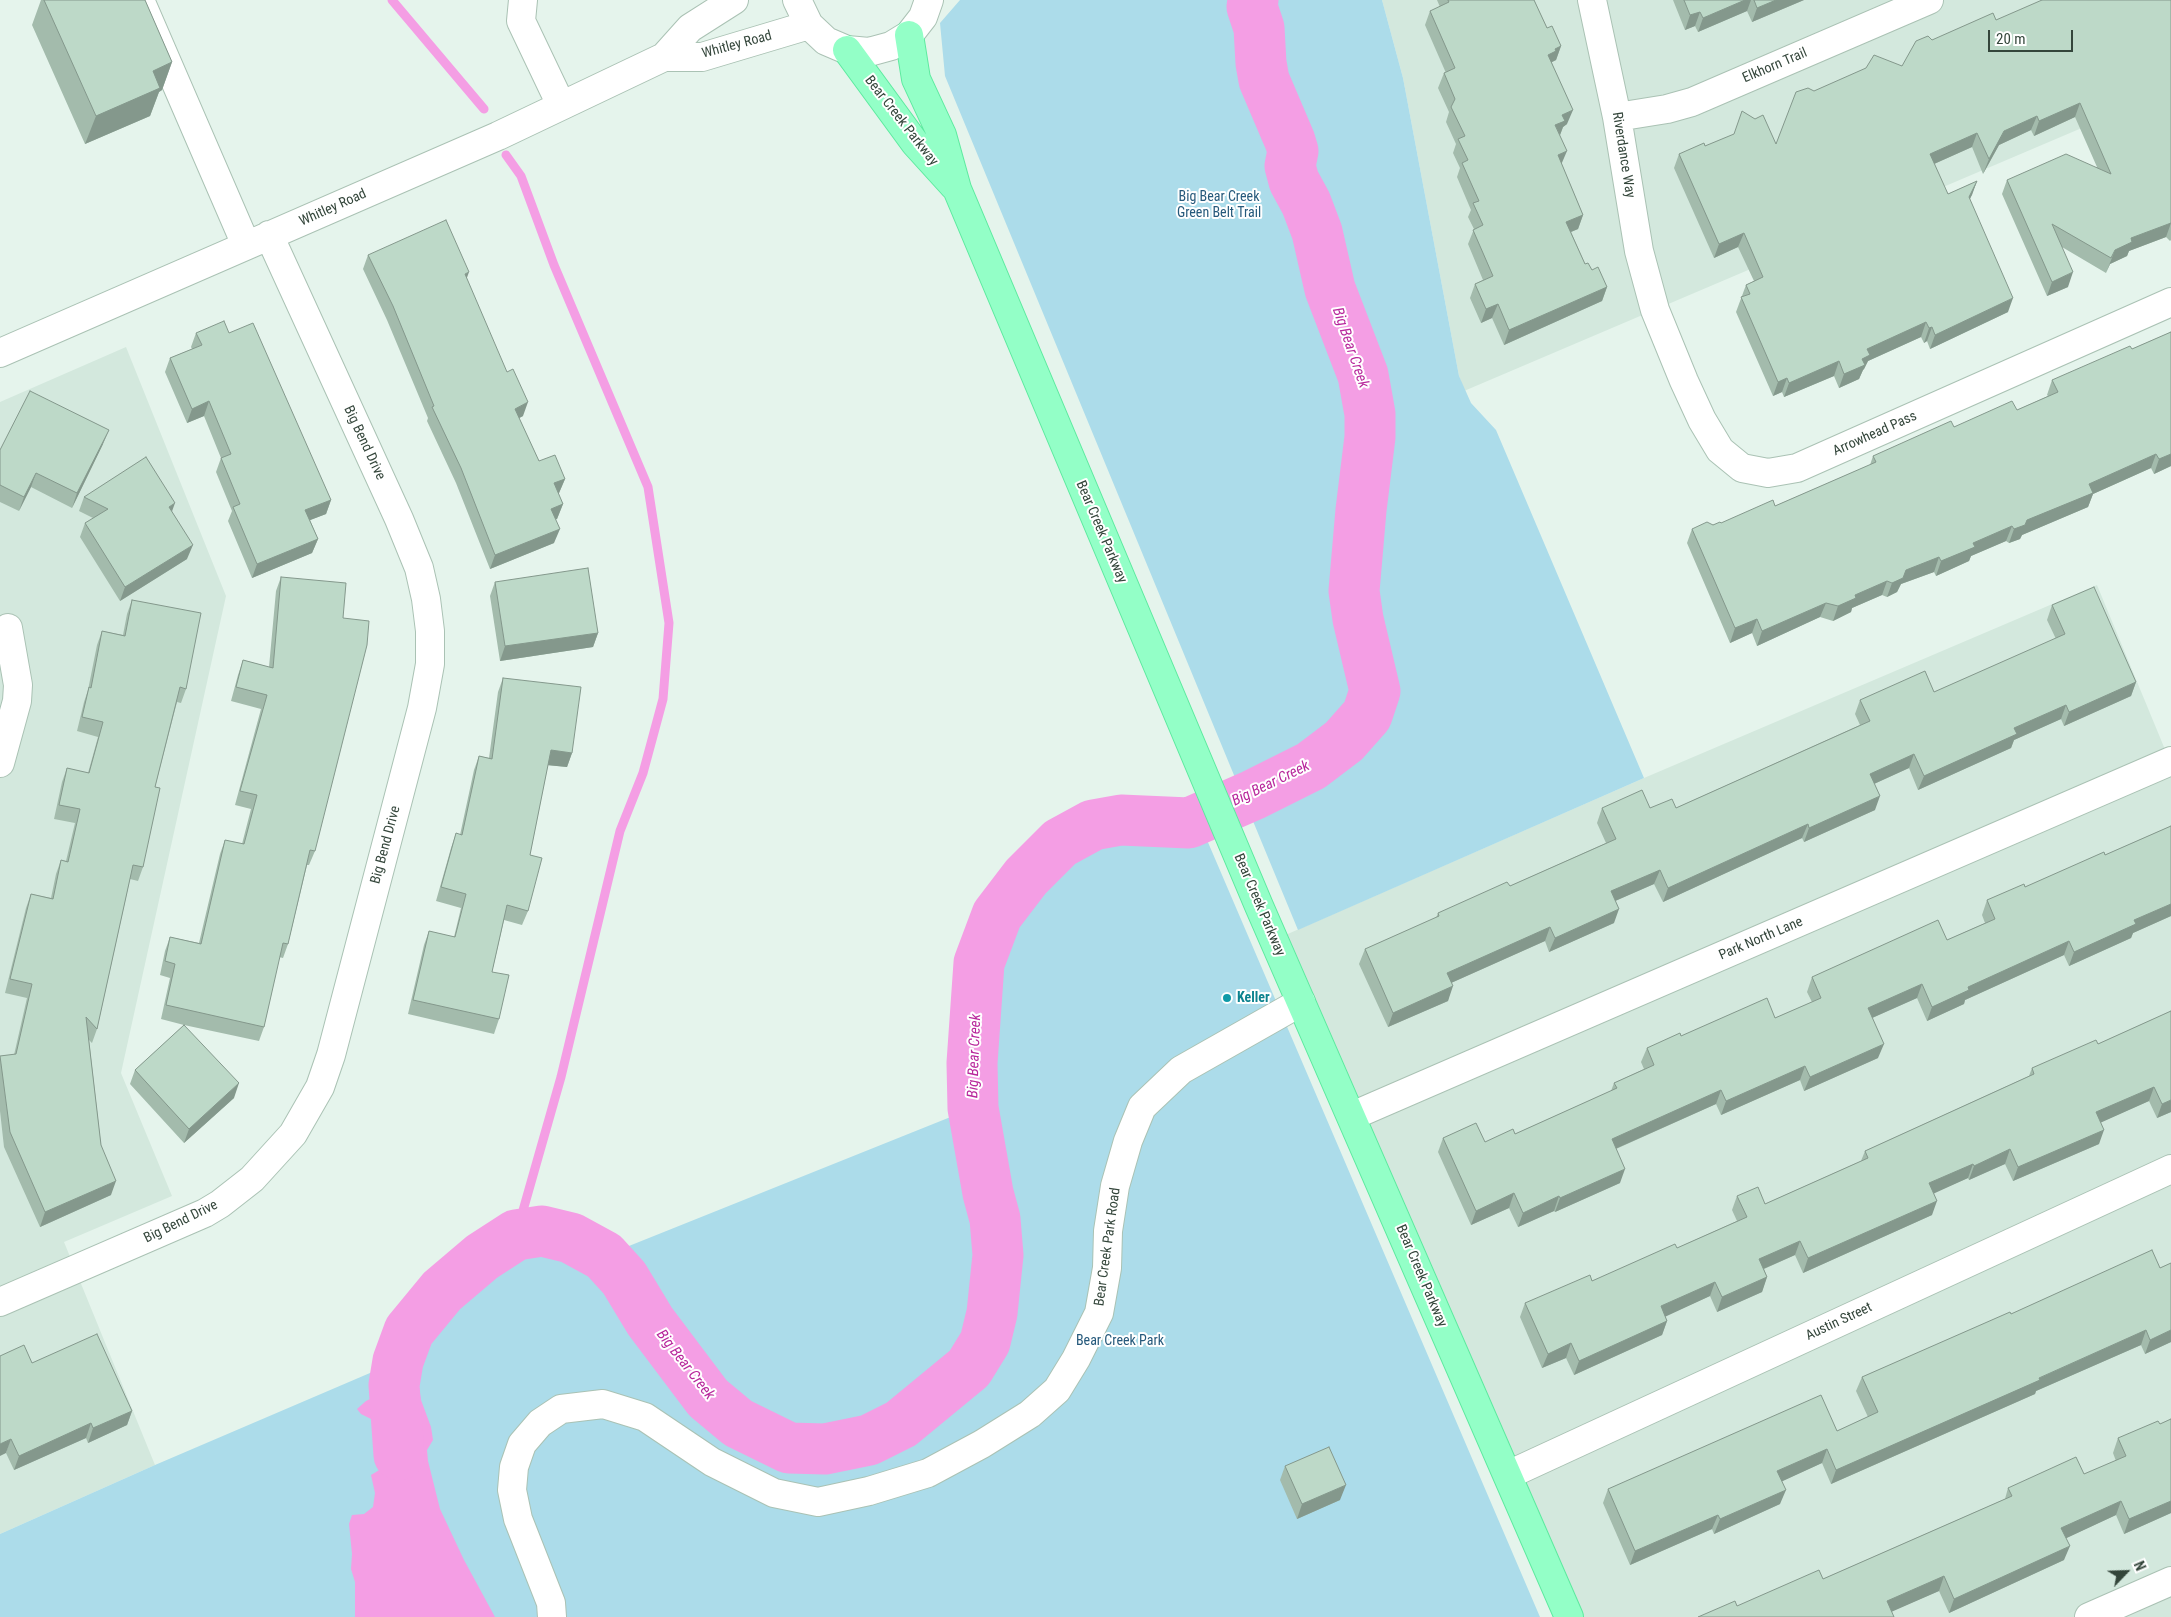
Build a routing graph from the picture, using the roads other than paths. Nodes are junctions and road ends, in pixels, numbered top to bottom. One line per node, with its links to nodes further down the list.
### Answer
1 (140, 0): 15 (street, Big Bend Drive)
2 (523, 0): 12 (street)
3 (734, 0): 11 (street, Whitley Road)
4 (797, 0): 8 (street)
5 (929, 0): 9 (street)
6 (1592, 0): 13 (street, Riverdance Way)
7 (1928, 0): 13 (street, Elkhorn Trail)
8 (809, 25): 10 (street); 11 (street, Whitley Road)
9 (909, 35): 10 (street); 14 (main road, Bear Creek Parkway)
10 (847, 50): 14 (main road, Bear Creek Parkway)
11 (664, 57): 12 (street, Whitley Road)
12 (561, 105): 15 (street, Whitley Road)
13 (1617, 117): 17 (street, Riverdance Way)
14 (957, 189): 22 (main road, Bear Creek Parkway)
15 (258, 240): 18 (street, Whitley Road); 25 (street, Big Bend Drive)
16 (2171, 302): 17 (street, Arrowhead Pass)
17 (1656, 310)
18 (0, 353)
19 (8, 628): 21 (street)
20 (2171, 761): 23 (street, Park North Lane)
21 (0, 763)
22 (1301, 1002): 23 (main road, Bear Creek Parkway); 28 (street, Bear Creek Park Road)
23 (1352, 1116): 26 (main road, Bear Creek Parkway)
24 (2171, 1169): 26 (street, Austin Street)
25 (0, 1302)
26 (1508, 1475): 29 (main road, Bear Creek Parkway)
27 (2171, 1581): 30 (street)
28 (552, 1617)
29 (1569, 1617)
30 (2089, 1617)

